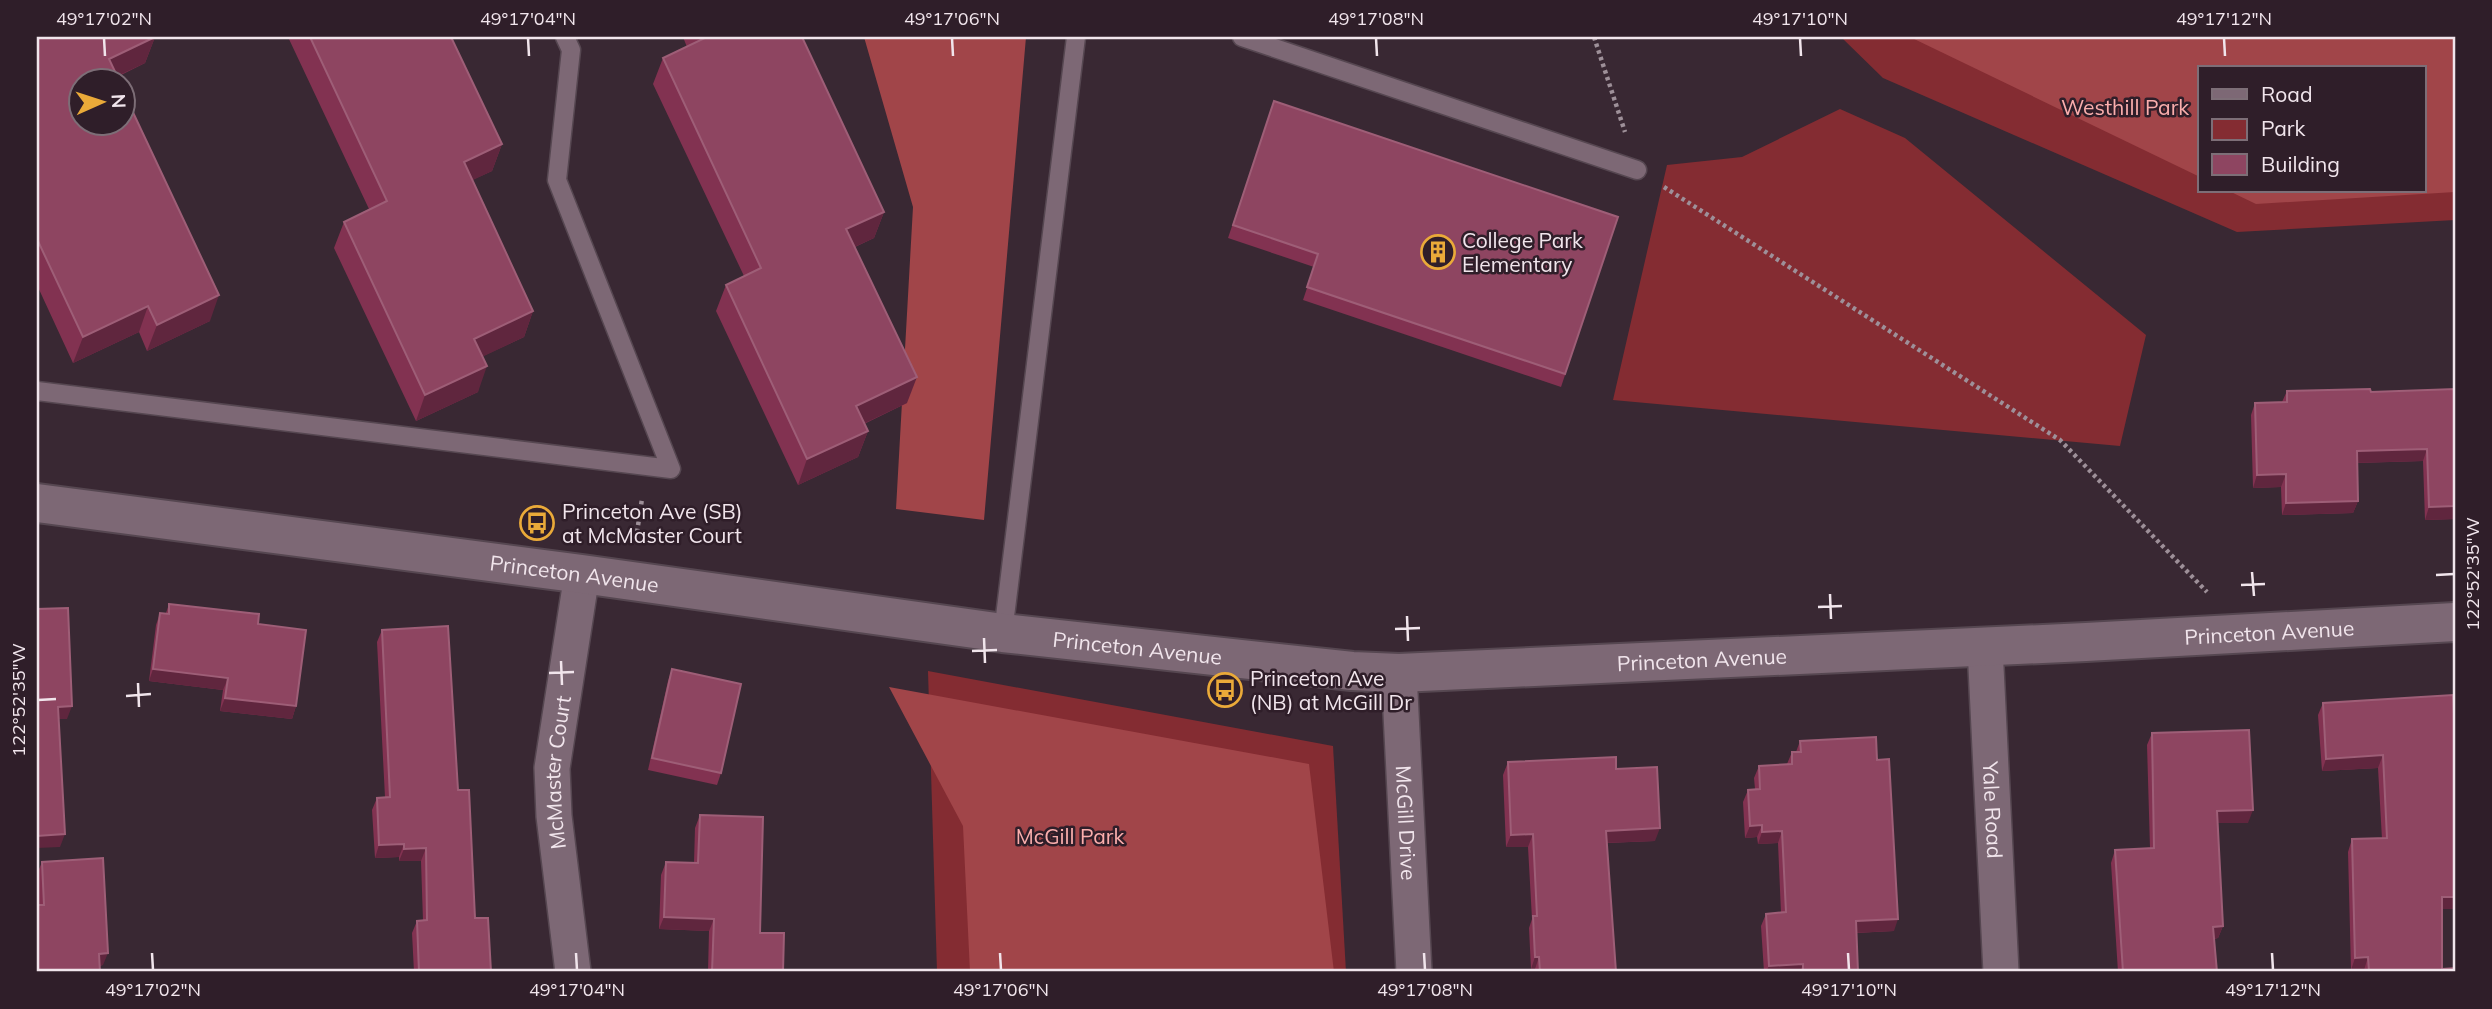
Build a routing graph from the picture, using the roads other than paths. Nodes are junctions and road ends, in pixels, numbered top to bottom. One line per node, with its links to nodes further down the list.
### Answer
1 (565, 37): 5 (lane)
2 (1076, 37): 9 (lane)
3 (1242, 37): 4 (lane)
4 (1637, 170)
5 (37, 391)
6 (37, 503): 7 (street, Princeton Avenue)
7 (582, 574): 9 (street, Princeton Avenue); 12 (street, McMaster Court)
8 (2455, 622): 10 (street, Princeton Avenue)
9 (1003, 633): 11 (street, Princeton Avenue)
10 (1985, 647): 11 (street, Princeton Avenue); 14 (street, Yale Road)
11 (1399, 673): 13 (street, McGill Drive)
12 (573, 972)
13 (1414, 972)
14 (2001, 972)

